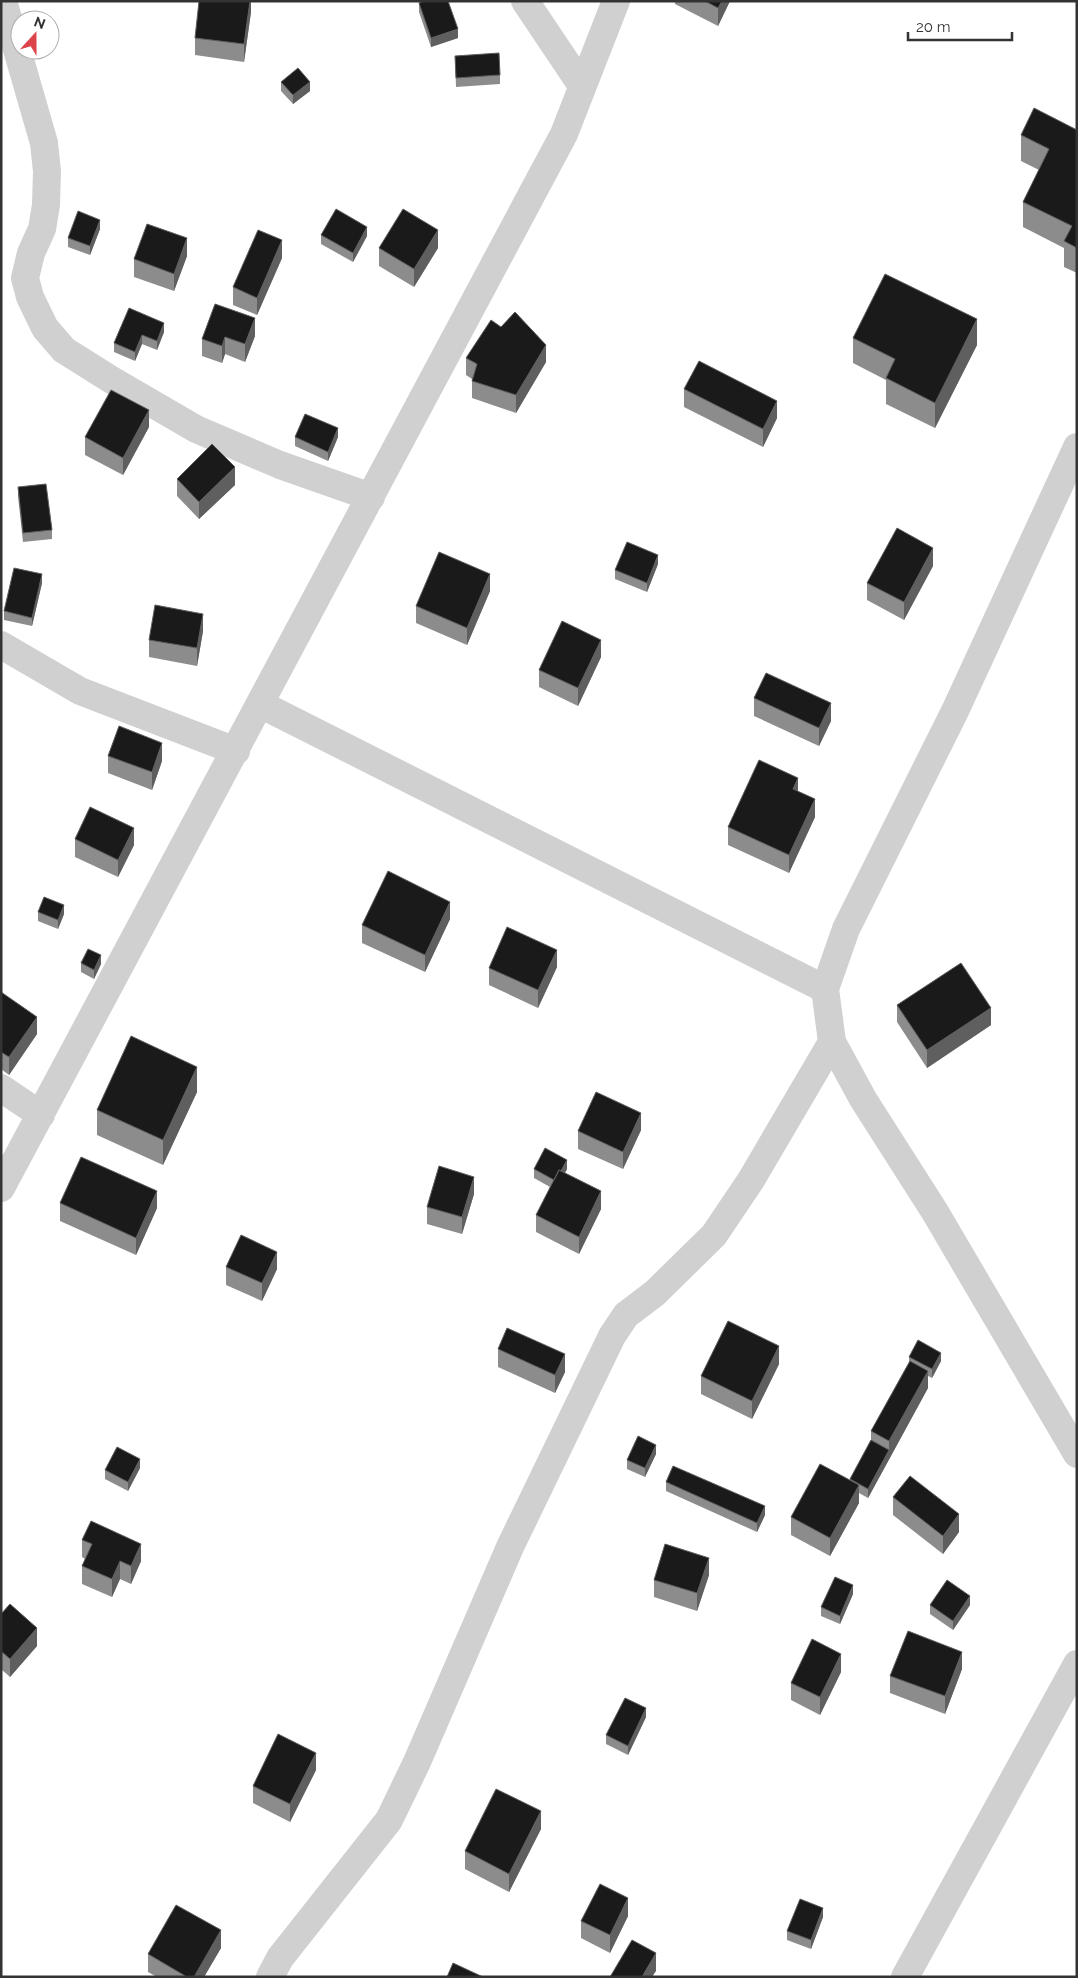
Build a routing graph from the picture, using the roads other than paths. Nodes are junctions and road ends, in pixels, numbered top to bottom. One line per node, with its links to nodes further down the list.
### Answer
1 (4, 1): 6 (street)
2 (525, 1): 4 (street)
3 (616, 1): 4 (street)
4 (582, 86): 6 (street)
5 (1077, 447): 10 (street)
6 (371, 497): 8 (street)
7 (1, 645): 9 (street)
8 (260, 704): 9 (street); 10 (street)
9 (236, 751): 13 (street)
10 (825, 989): 11 (street)
11 (832, 1042): 15 (street); 17 (street)
12 (1, 1088): 13 (street)
13 (41, 1115): 14 (street)
14 (1, 1188)
15 (1077, 1454)
16 (1077, 1664): 18 (street)
17 (270, 1977)
18 (905, 1977)

